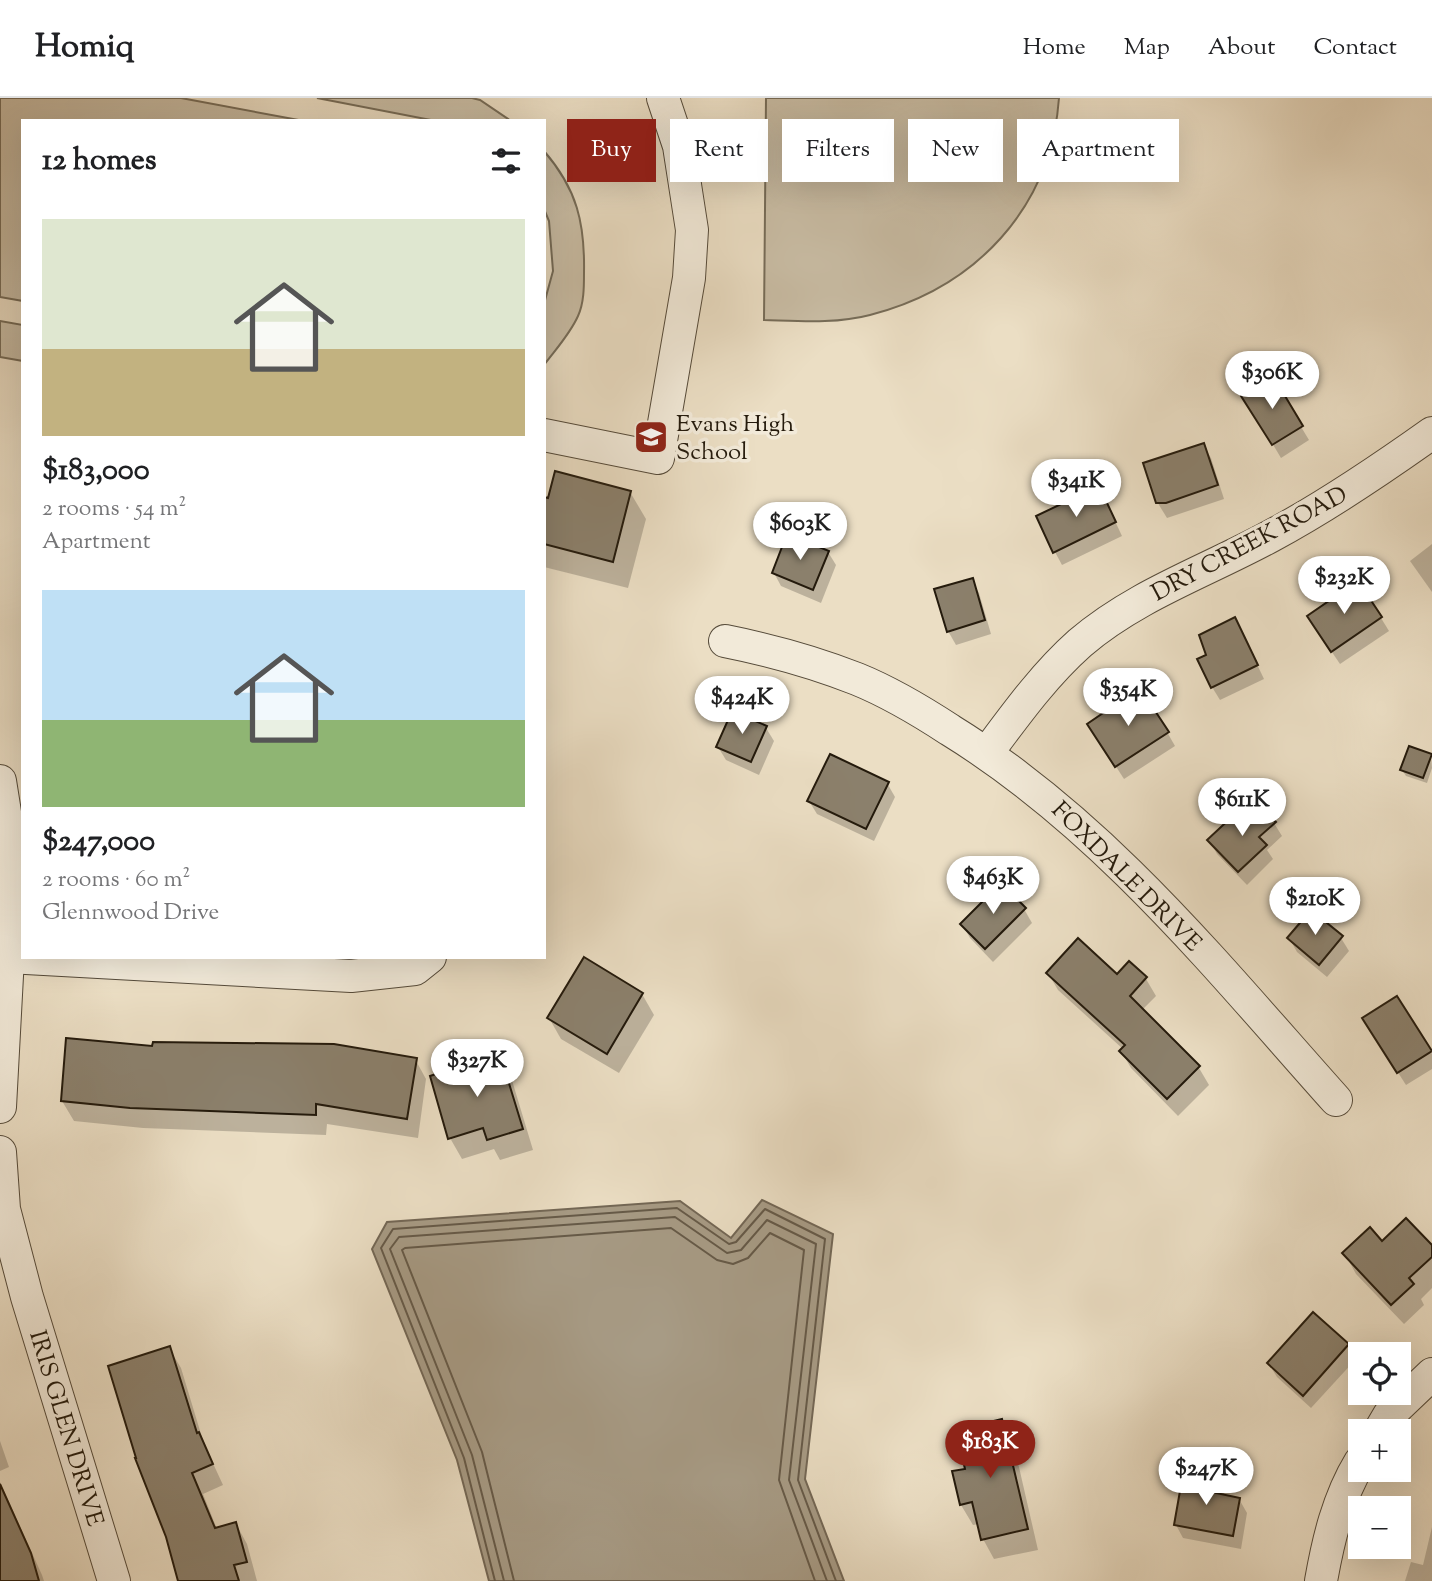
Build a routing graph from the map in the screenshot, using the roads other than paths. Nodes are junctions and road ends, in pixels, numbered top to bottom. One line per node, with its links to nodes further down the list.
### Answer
1 (663, 98): 3 (street)
2 (1432, 433): 5 (street, DRY CREEK ROAD)
3 (546, 435)
4 (725, 640): 5 (street, FOXDALE DRIVE)
5 (987, 752): 11 (street, FOXDALE DRIVE)
6 (0, 781): 7 (street)
7 (8, 957): 8 (street); 12 (street)
8 (21, 958)
9 (44, 959): 10 (street)
10 (428, 959)
11 (1336, 1100)
12 (0, 1107)
13 (0, 1152): 17 (street, IRIS GLEN DRIVE)
14 (1432, 1374): 15 (street)
15 (1387, 1419)
16 (1350, 1482): 18 (street)
17 (114, 1581)
18 (1321, 1581)

